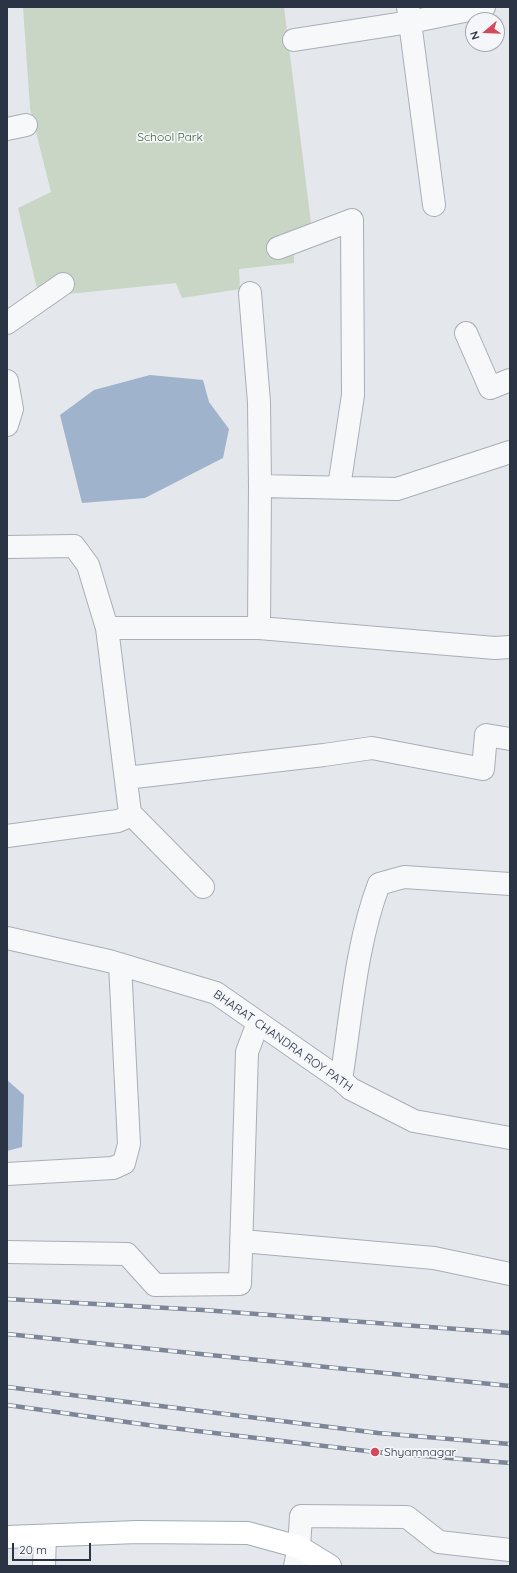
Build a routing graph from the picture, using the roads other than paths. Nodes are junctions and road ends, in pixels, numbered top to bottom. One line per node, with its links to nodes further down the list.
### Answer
1 (484, 7): 2 (street)
2 (409, 14): 3 (street); 4 (street)
3 (294, 40)
4 (434, 205)
5 (278, 248): 15 (street)
6 (62, 284): 8 (street)
7 (250, 293): 14 (street)
8 (7, 323)
9 (466, 333): 10 (street)
10 (510, 380)
11 (7, 381): 12 (street)
12 (7, 425)
13 (510, 452): 15 (street)
14 (260, 486): 15 (street); 18 (street)
15 (339, 487)
16 (7, 547): 17 (street)
17 (107, 628): 18 (street); 21 (street)
18 (259, 628): 19 (street)
19 (510, 647)
20 (510, 739): 21 (street)
21 (126, 778): 22 (street)
22 (130, 813): 23 (street); 25 (street)
23 (7, 836)
24 (510, 884): 29 (street)
25 (203, 887)
26 (7, 938): 27 (street, BHARAT CHANDRA ROY PATH)
27 (120, 964): 28 (street, BHARAT CHANDRA ROY PATH); 31 (street)
28 (258, 1023): 29 (street, BHARAT CHANDRA ROY PATH); 32 (street)
29 (341, 1080): 30 (street, BHARAT CHANDRA ROY PATH)
30 (510, 1138)
31 (7, 1174)
32 (242, 1241): 33 (street); 34 (street)
33 (7, 1252)
34 (510, 1274)
35 (45, 1536): 36 (main road); 38 (main road); 39 (street)
36 (7, 1537)
37 (510, 1550): 38 (street)
38 (297, 1556): 40 (main road)
39 (44, 1566)
40 (330, 1566)

